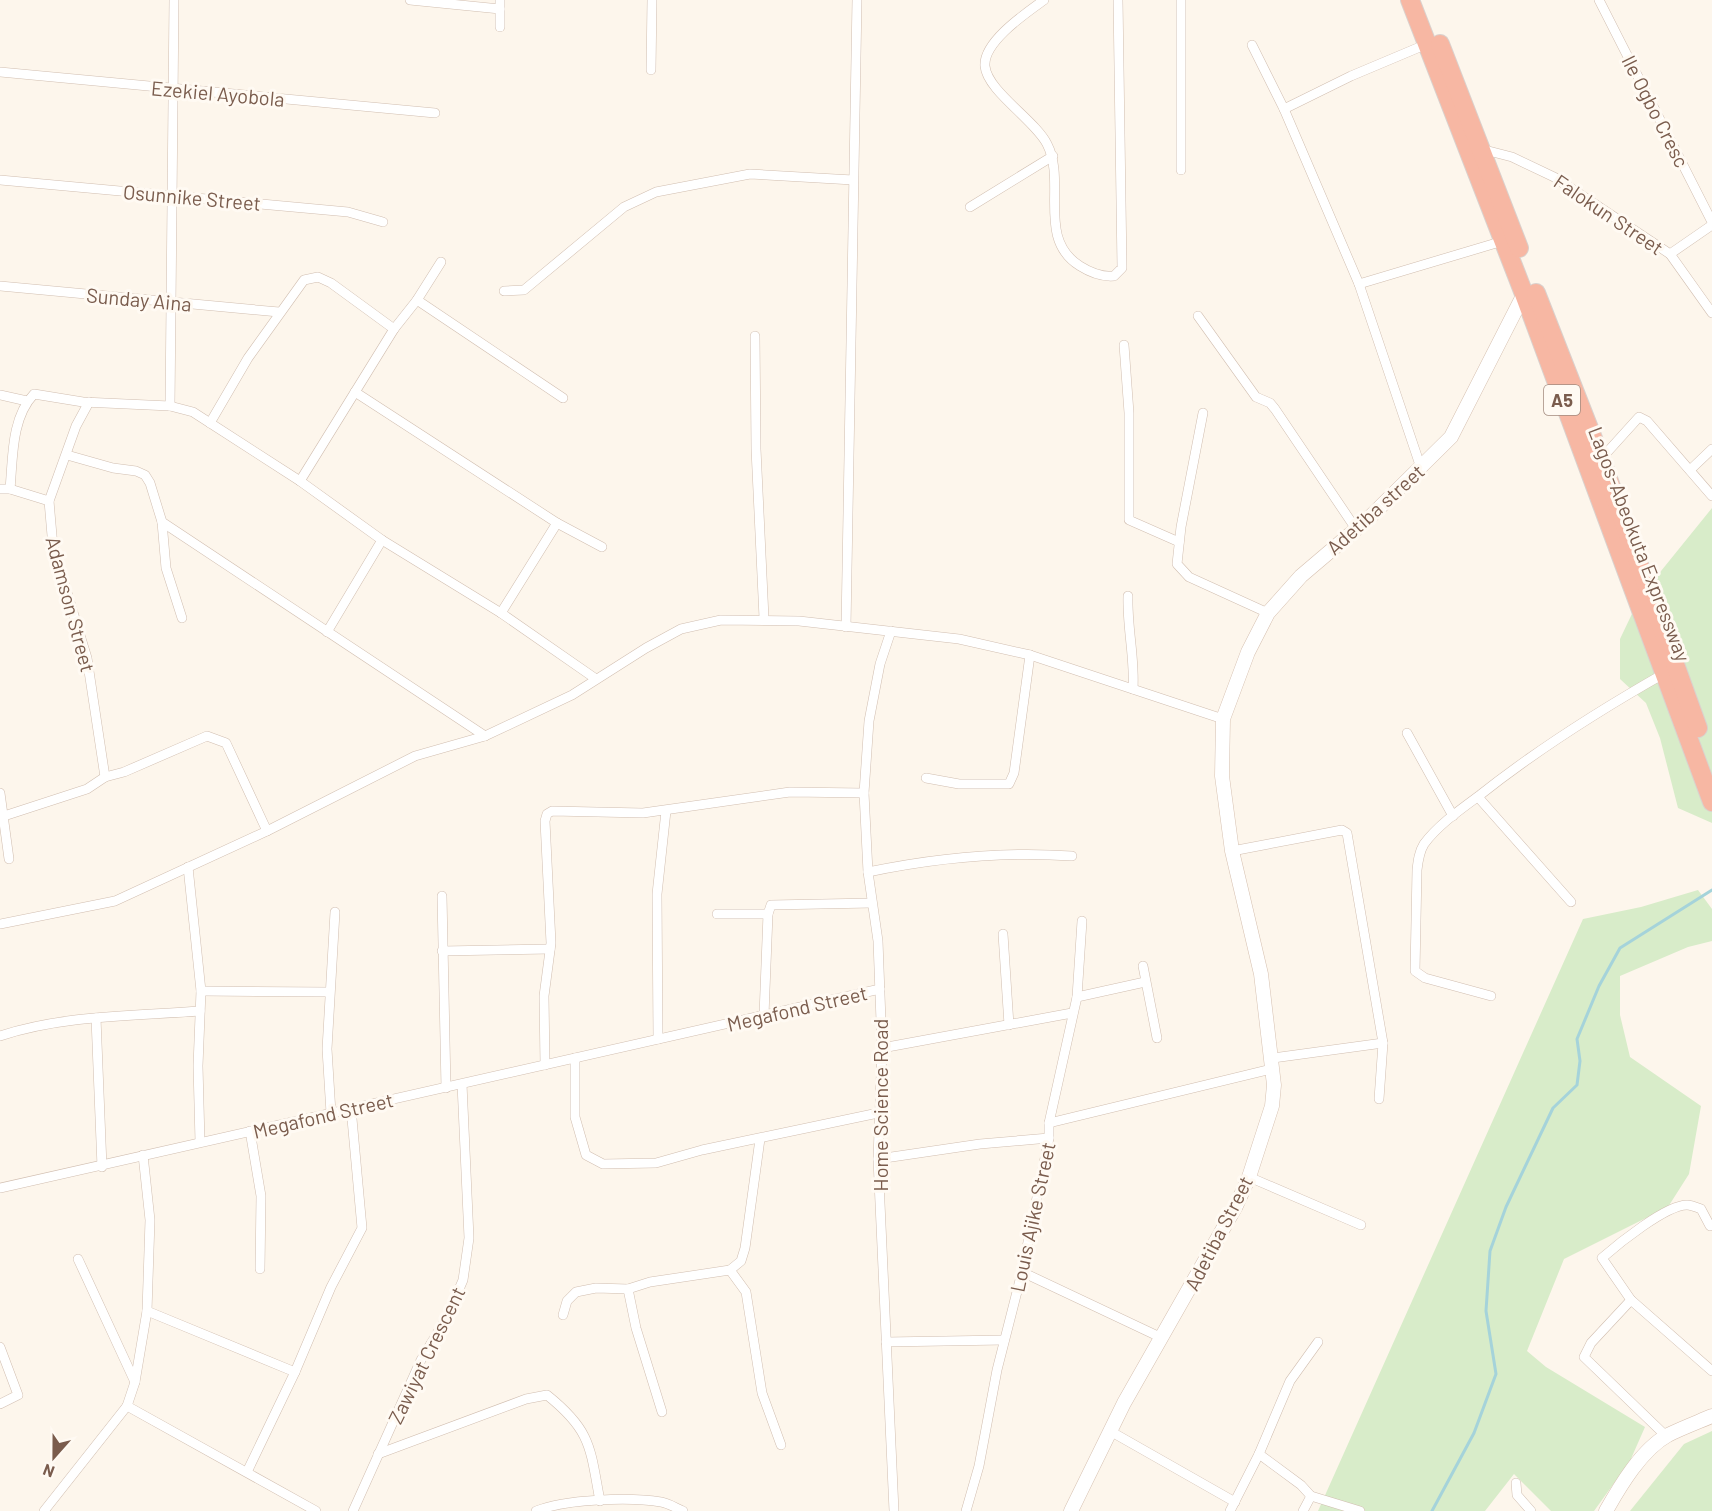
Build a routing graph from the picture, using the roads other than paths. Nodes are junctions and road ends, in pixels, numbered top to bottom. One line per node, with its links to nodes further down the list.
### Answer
1 (174, 0): 17 (street)
2 (411, 0): 11 (street)
3 (652, 0): 15 (street)
4 (857, 0): 24 (street)
5 (1044, 0): 21 (street)
6 (1118, 0): 21 (street)
7 (1181, 0): 22 (street)
8 (1410, 0): 13 (highway, Lagos-Abeokuta Expressway / A5)
9 (1422, 0): 20 (highway, Lagos-Abeokuta Expressway / A5)
10 (1599, 0): 28 (street, Ile Ogbo Cresc)
11 (500, 4): 12 (street)
12 (500, 27)
13 (1427, 44): 18 (street); 29 (highway, Lagos-Abeokuta Expressway / A5)
14 (1252, 45): 18 (street)
15 (651, 70)
16 (0, 72): 17 (street, Ezekiel Ayobola)
17 (174, 89): 19 (street, Ezekiel Ayobola); 25 (street)
18 (1284, 109): 32 (street)
19 (435, 112)
20 (1481, 149): 30 (street, Falokun Street); 54 (highway, Lagos-Abeokuta Expressway / A5)
21 (1053, 156): 26 (street)
22 (1181, 170)
23 (0, 180): 25 (street, Osunnike Street)
24 (853, 180): 34 (street); 72 (street)
25 (173, 195): 27 (street, Osunnike Street); 37 (street)
26 (970, 207)
27 (383, 222)
28 (1712, 224): 30 (street)
29 (1503, 241): 32 (street); 35 (highway, Lagos-Abeokuta Expressway / A5)
30 (1670, 254): 39 (street, Falokun Street)
31 (441, 262): 36 (street)
32 (1359, 284): 55 (street)
33 (0, 286): 37 (street, Sunday Aina)
34 (504, 291)
35 (1524, 294): 55 (street, Adetiba street); 76 (highway, Lagos-Abeokuta Expressway / A5)
36 (417, 300): 41 (street); 46 (street)
37 (172, 302): 38 (street, Sunday Aina); 49 (street)
38 (279, 312): 41 (street); 51 (street)
39 (1712, 313)
40 (1198, 316): 63 (street)
41 (394, 329): 44 (street)
42 (755, 336): 71 (street)
43 (1124, 345): 65 (street)
44 (355, 392): 57 (street); 62 (street)
45 (0, 395): 47 (street)
46 (563, 398)
47 (27, 401): 48 (street); 58 (street)
48 (88, 402): 49 (street); 53 (street, Adamson Street)
49 (170, 406): 51 (street)
50 (1203, 413): 65 (street)
51 (210, 423): 57 (street)
52 (1712, 449): 56 (street)
53 (67, 454): 60 (street, Adamson Street); 61 (street)
54 (1601, 459): 56 (street); 82 (highway, Lagos-Abeokuta Expressway / A5)
55 (1421, 468): 63 (street, Adetiba street)
56 (1690, 470): 59 (street)
57 (300, 481): 64 (street)
58 (5, 489): 60 (street)
59 (1712, 496)
60 (49, 501): 83 (street, Adamson Street)
61 (162, 522): 70 (street); 74 (street)
62 (557, 524): 66 (street); 68 (street)
63 (1356, 529): 69 (street, Adetiba street)
64 (382, 540): 68 (street); 74 (street)
65 (1179, 542): 69 (street)
66 (602, 547)
67 (1128, 596): 78 (street)
68 (501, 613): 77 (street)
69 (1268, 613): 79 (street, Adetiba street)
70 (182, 618)
71 (764, 618): 72 (street); 77 (street)
72 (846, 627): 73 (street)
73 (891, 631): 75 (street); 86 (street, Home Science Road)
74 (327, 632): 81 (street)
75 (1030, 655): 78 (street); 84 (street)
76 (1665, 673): 87 (street); 88 (highway, Lagos-Abeokuta Expressway / A5)
77 (596, 679): 81 (street)
78 (1133, 689): 79 (street)
79 (1223, 719): 93 (street, Adetiba Street)
80 (1407, 734): 91 (street)
81 (485, 736): 92 (street)
82 (1712, 767)
83 (105, 777): 90 (street); 92 (street)
84 (926, 778)
85 (0, 793): 90 (street)
86 (864, 793): 89 (street); 97 (street, Home Science Road)
87 (1478, 797): 91 (street); 99 (street)
88 (1712, 802)
89 (666, 811): 107 (street); 123 (street)
90 (4, 816): 95 (street)
91 (1453, 816): 114 (street)
92 (267, 831): 96 (street)
93 (1232, 852): 124 (street); 127 (street, Adetiba Street)
94 (1072, 856): 97 (street)
95 (9, 859)
96 (188, 867): 105 (street); 112 (street)
97 (868, 872): 100 (street, Home Science Road)
98 (442, 896): 108 (street)
99 (1571, 902)
100 (872, 903): 103 (street); 111 (street, Home Science Road)
101 (335, 912): 113 (street)
102 (717, 914): 103 (street)
103 (768, 914): 118 (street)
104 (1082, 921): 115 (street, Louis Ajike Street)
105 (0, 924)
106 (1004, 934): 120 (street)
107 (550, 949): 108 (street); 128 (street)
108 (442, 951): 130 (street)
109 (1143, 966): 110 (street)
110 (1145, 982): 115 (street); 122 (street)
111 (880, 989): 118 (street, Megafond Street); 125 (street, Home Science Road)
112 (201, 991): 113 (street); 116 (street)
113 (330, 992): 133 (street)
114 (1491, 996)
115 (1077, 997): 117 (street, Louis Ajike Street)
116 (200, 1011): 119 (street); 139 (street)
117 (1072, 1013): 120 (street); 135 (street, Louis Ajike Street)
118 (764, 1015): 123 (street, Megafond Street)
119 (96, 1018): 121 (street); 142 (street)
120 (1009, 1025): 125 (street)
121 (0, 1036)
122 (1157, 1038)
123 (658, 1039): 126 (street, Megafond Street)
124 (1383, 1043): 127 (street); 131 (street)
125 (882, 1048): 134 (street, Home Science Road)
126 (575, 1058): 128 (street, Megafond Street); 138 (street)
127 (1272, 1063): 135 (street); 143 (street, Adetiba Street)
128 (545, 1065): 129 (street, Megafond Street)
129 (462, 1084): 130 (street, Megafond Street); 170 (street, Zawiyat Crescent)
130 (446, 1088): 132 (street, Megafond Street)
131 (1379, 1099)
132 (351, 1108): 133 (street, Megafond Street); 161 (street)
133 (331, 1113): 136 (street, Megafond Street)
134 (878, 1113): 138 (street); 141 (street, Home Science Road)
135 (1049, 1123): 137 (street, Louis Ajike Street)
136 (250, 1131): 139 (street, Megafond Street); 148 (street)
137 (1049, 1138): 141 (street); 150 (street, Louis Ajike Street)
138 (760, 1139): 149 (street)
139 (200, 1142): 140 (street, Megafond Street)
140 (143, 1155): 142 (street, Megafond Street); 153 (street)
141 (878, 1159): 157 (street, Home Science Road)
142 (102, 1167): 144 (street, Megafond Street)
143 (1249, 1178): 145 (street); 155 (street, Adetiba Street)
144 (0, 1188)
145 (1361, 1225)
146 (1710, 1226): 152 (street)
147 (78, 1259): 162 (street)
148 (260, 1269)
149 (730, 1270): 151 (street); 169 (street)
150 (1022, 1272): 155 (street); 156 (street, Louis Ajike Street)
151 (628, 1289): 154 (street); 165 (street)
152 (1631, 1299): 160 (street); 168 (street)
153 (147, 1311): 161 (street); 162 (street)
154 (563, 1315)
155 (1162, 1338): 167 (street, Adetiba Street)
156 (1004, 1340): 157 (street); 184 (street, Louis Ajike Street)
157 (886, 1342): 183 (street, Home Science Road)
158 (1318, 1342): 171 (street)
159 (0, 1347): 163 (street)
160 (1712, 1371)
161 (295, 1372): 172 (street)
162 (135, 1382): 164 (street)
163 (0, 1404)
164 (127, 1406): 172 (street); 178 (street)
165 (662, 1413)
166 (1712, 1416): 168 (street)
167 (1110, 1431): 176 (street); 185 (street, Adetiba Street)
168 (1666, 1436): 189 (street)
169 (782, 1445)
170 (378, 1454): 175 (street); 180 (street, Zawiyat Crescent)
171 (1259, 1454): 174 (street); 176 (street)
172 (247, 1472): 179 (street)
173 (1516, 1483): 188 (street)
174 (1311, 1496): 186 (street); 187 (street)
175 (600, 1501): 177 (street); 182 (street)
176 (1232, 1506)
177 (554, 1507): 181 (street)
178 (44, 1511)
179 (316, 1511)
180 (353, 1511)
181 (536, 1511)
182 (682, 1511)
183 (894, 1511)
184 (966, 1511)
185 (1071, 1511)
186 (1303, 1511)
187 (1360, 1511)
188 (1531, 1511)
189 (1606, 1511)

